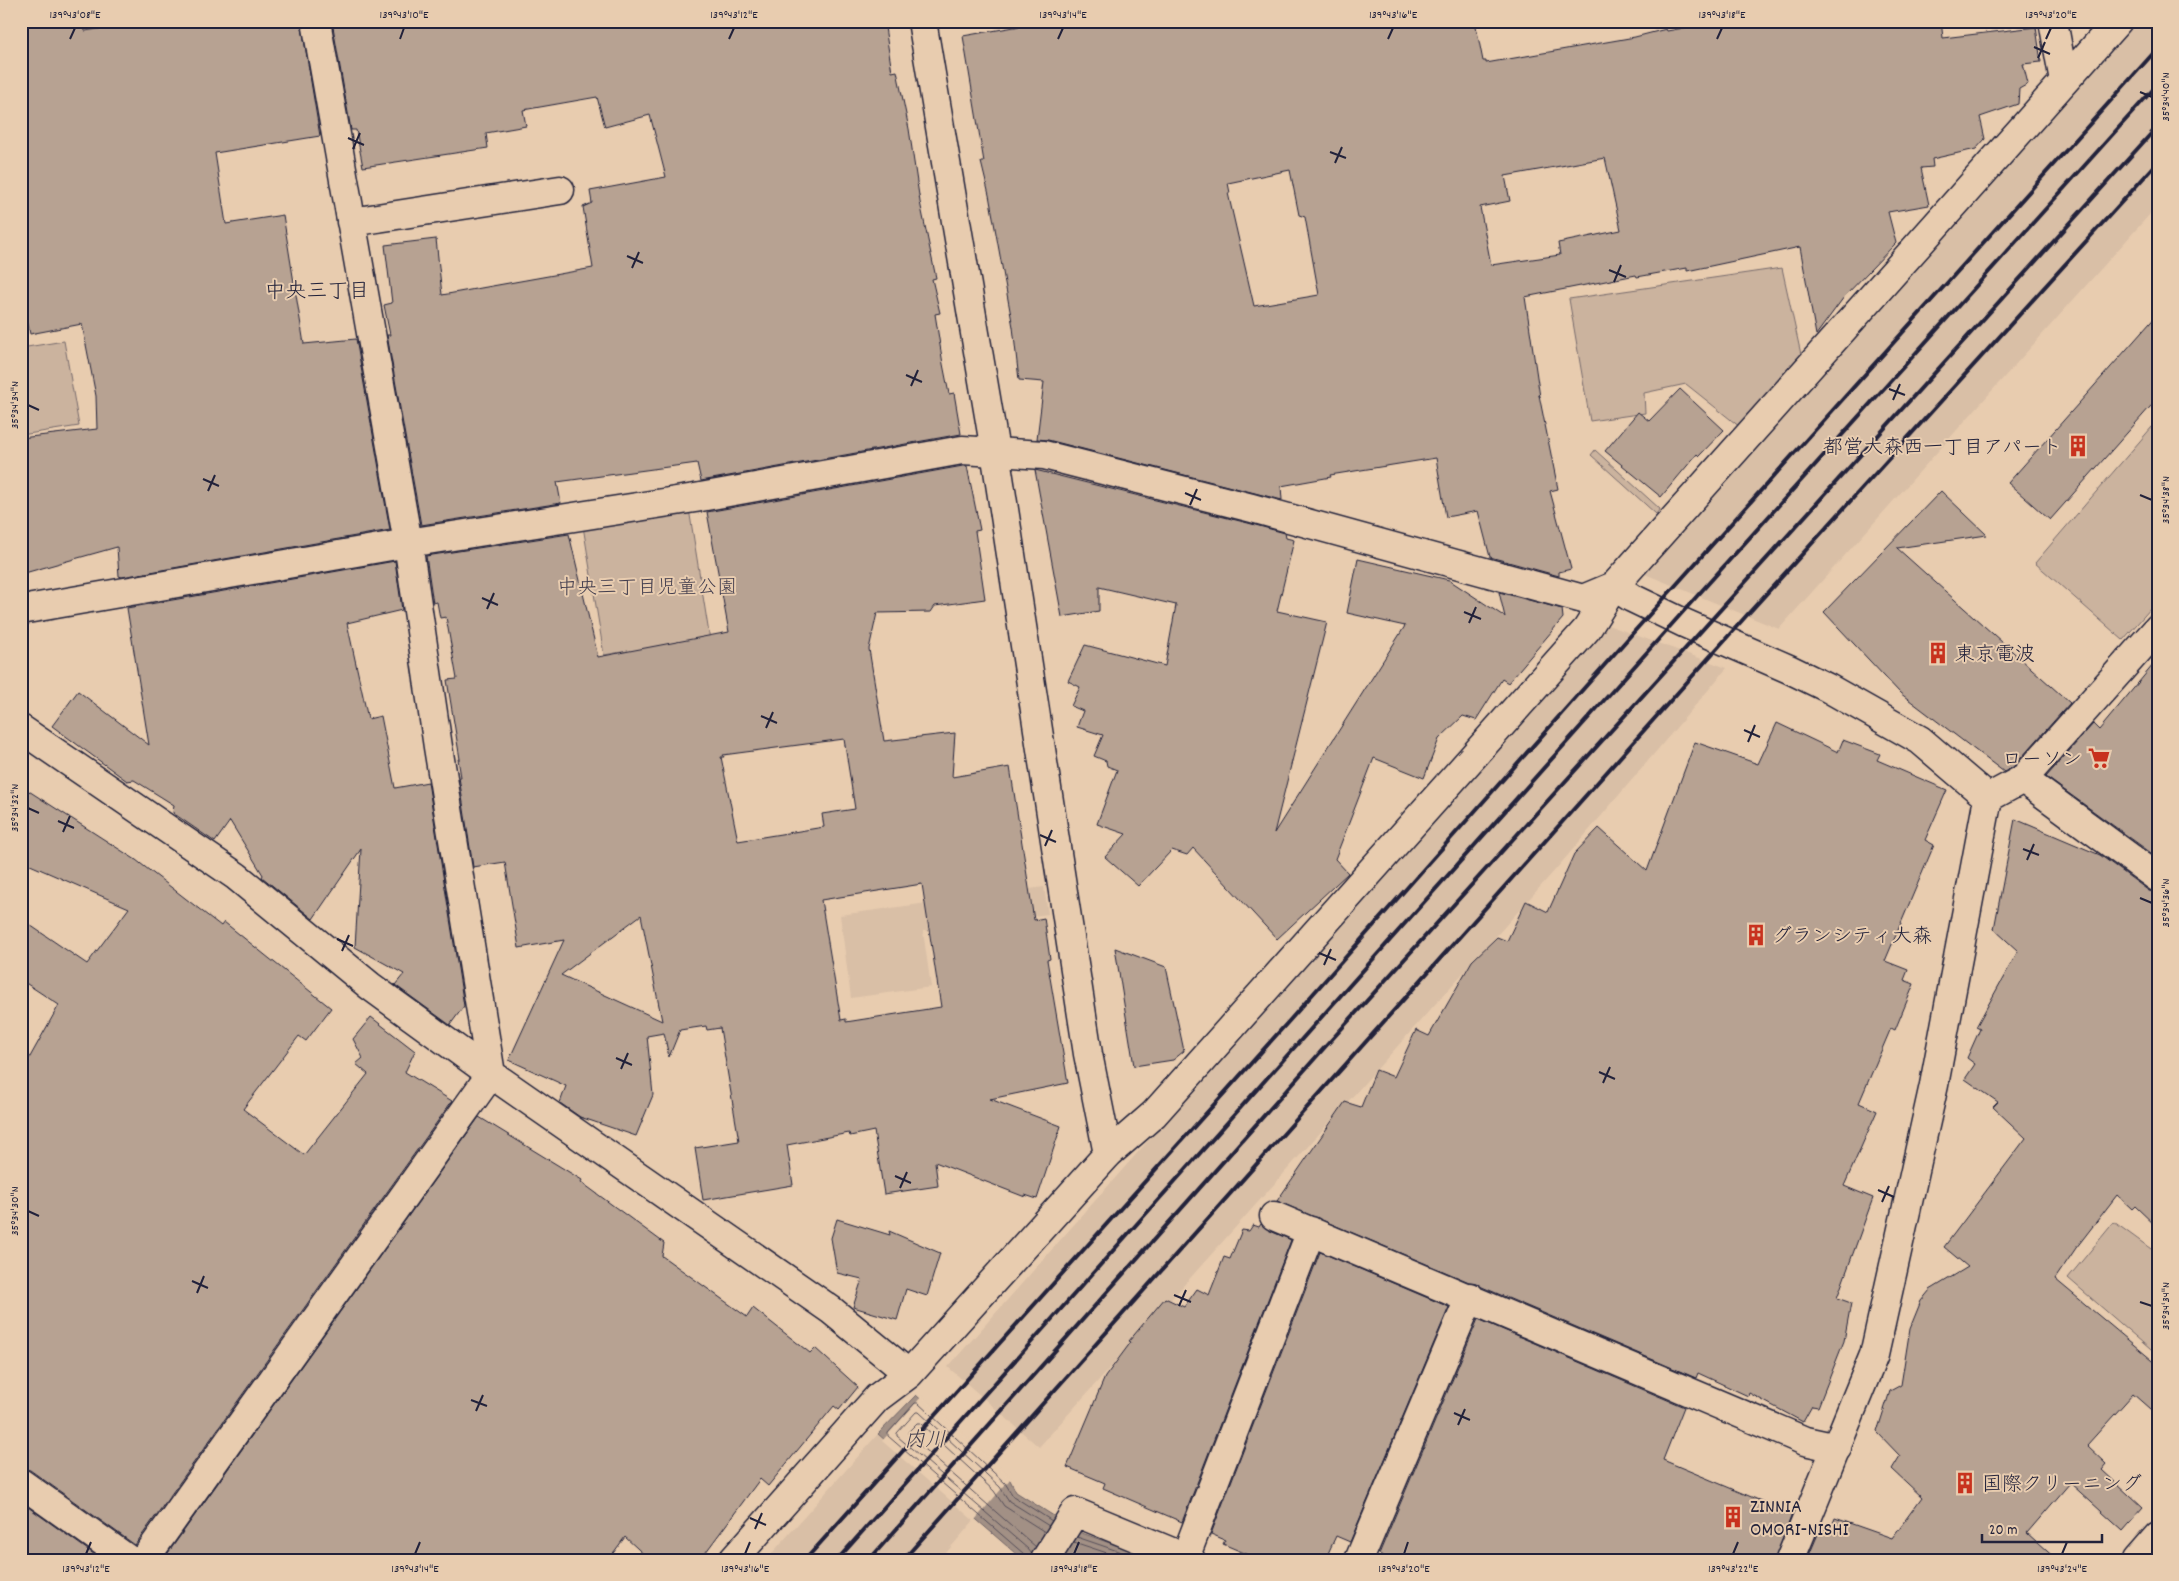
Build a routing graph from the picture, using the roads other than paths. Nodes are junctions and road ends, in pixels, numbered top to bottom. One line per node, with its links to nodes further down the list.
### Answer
1 (316, 21): 7 (street)
2 (922, 21): 8 (street)
3 (2053, 21): 5 (street)
4 (2118, 21): 5 (street)
5 (2064, 81): 10 (street)
6 (560, 190): 7 (street)
7 (351, 222): 9 (street)
8 (994, 451): 9 (street); 10 (street); 18 (street)
9 (408, 543): 11 (street); 17 (street)
10 (1614, 586): 15 (street); 18 (street)
11 (21, 610)
12 (2158, 628): 14 (street)
13 (21, 730): 17 (street)
14 (2022, 779): 15 (street); 16 (street)
15 (1988, 798): 23 (street)
16 (2158, 878)
17 (491, 1074): 22 (street); 28 (street)
18 (1108, 1154): 22 (street)
19 (1274, 1216): 20 (street)
20 (1311, 1231): 21 (street); 26 (street)
21 (1470, 1297): 23 (street); 31 (street)
22 (909, 1374): 29 (street)
23 (1837, 1448): 32 (street)
24 (21, 1483): 27 (street)
25 (2158, 1536): 33 (street)
26 (1188, 1559): 30 (street)
27 (129, 1560)
28 (144, 1560)
29 (733, 1560)
30 (1045, 1560)
31 (1358, 1560)
32 (1790, 1560)
33 (2137, 1560)

